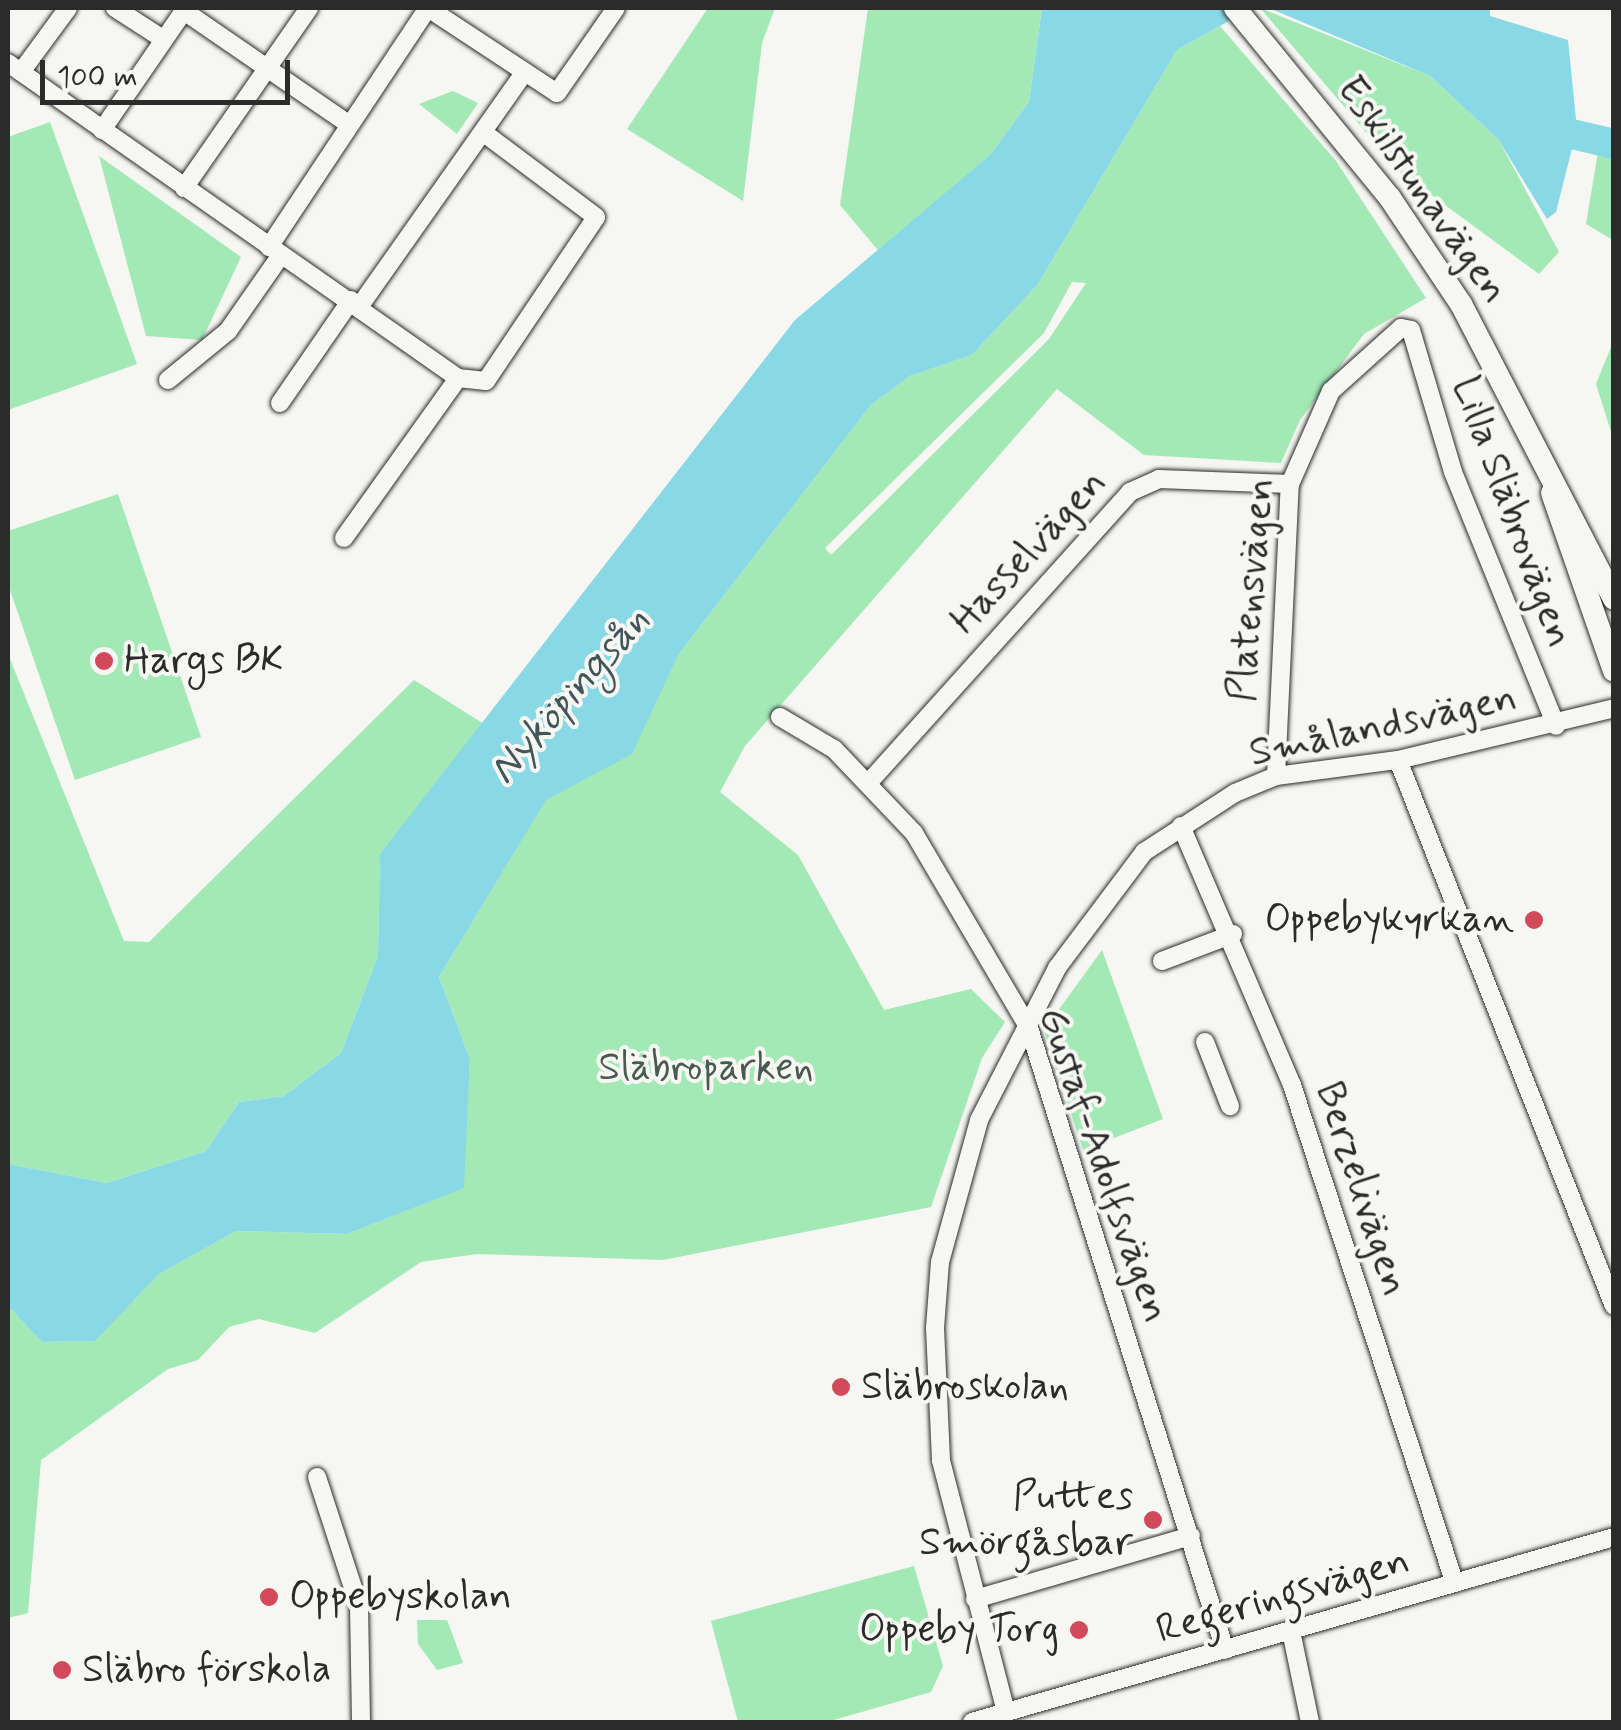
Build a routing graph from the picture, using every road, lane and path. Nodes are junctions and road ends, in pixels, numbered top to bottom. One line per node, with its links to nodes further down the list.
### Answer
1 (68, 8): 10 (street)
2 (115, 8): 9 (street)
3 (309, 8): 11 (street)
4 (428, 8): 8 (street); 13 (street)
5 (616, 8): 12 (street)
6 (1235, 8): 23 (main road, Eskilstunavägen)
7 (185, 9): 9 (street); 11 (street)
8 (453, 14): 12 (street)
9 (164, 39): 14 (street)
10 (14, 67): 14 (street)
11 (267, 68): 13 (street); 16 (street)
12 (524, 73): 15 (street)
13 (350, 126): 17 (street)
14 (102, 130): 16 (street)
15 (484, 133): 18 (street); 20 (street)
16 (184, 188): 17 (street)
17 (275, 251): 18 (street); 21 (street)
18 (355, 303): 20 (street); 22 (street)
19 (1401, 328): 24 (street, Platensvägen); 30 (street, Lilla Släbrovägen)
20 (458, 378): 25 (street)
21 (168, 380)
22 (280, 403)
23 (1530, 428): 26 (main road, Eskilstunavägen); 27 (main road, Eskilstunavägen)
24 (1290, 484): 32 (street, Platensvägen); 33 (street, Hasselvägen)
25 (344, 538)
26 (1614, 599)
27 (1614, 671)
28 (1614, 708): 30 (street, Smålandsvägen)
29 (780, 717): 33 (street, Gustaf-Adolfsvägen)
30 (1556, 726): 31 (street, Smålandsvägen)
31 (1398, 760): 32 (street, Smålandsvägen); 40 (street)
32 (1276, 776): 34 (street, Smålandsvägen)
33 (870, 781): 37 (street, Gustaf-Adolfsvägen)
34 (1181, 826): 35 (street, Berzelivägen); 37 (street, Smålandsvägen)
35 (1234, 934): 36 (street); 44 (street, Berzelivägen)
36 (1162, 961)
37 (1029, 1028): 42 (street, Gustaf-Adolfsvägen); 45 (street, Smålandsvägen)
38 (1206, 1042): 39 (street)
39 (1230, 1106)
40 (1614, 1306)
41 (316, 1478): 49 (street)
42 (1191, 1536): 45 (street); 47 (street, Gustaf-Adolfsvägen)
43 (1614, 1538): 44 (street, Regeringsvägen)
44 (1454, 1581): 46 (street, Regeringsvägen)
45 (974, 1599): 48 (street, Smålandsvägen)
46 (1291, 1631): 47 (street, Regeringsvägen); 51 (street)
47 (1225, 1650): 48 (street, Regeringsvägen)
48 (1006, 1712): 50 (street, Regeringsvägen)
49 (361, 1722)
50 (972, 1722)
51 (1310, 1722)

